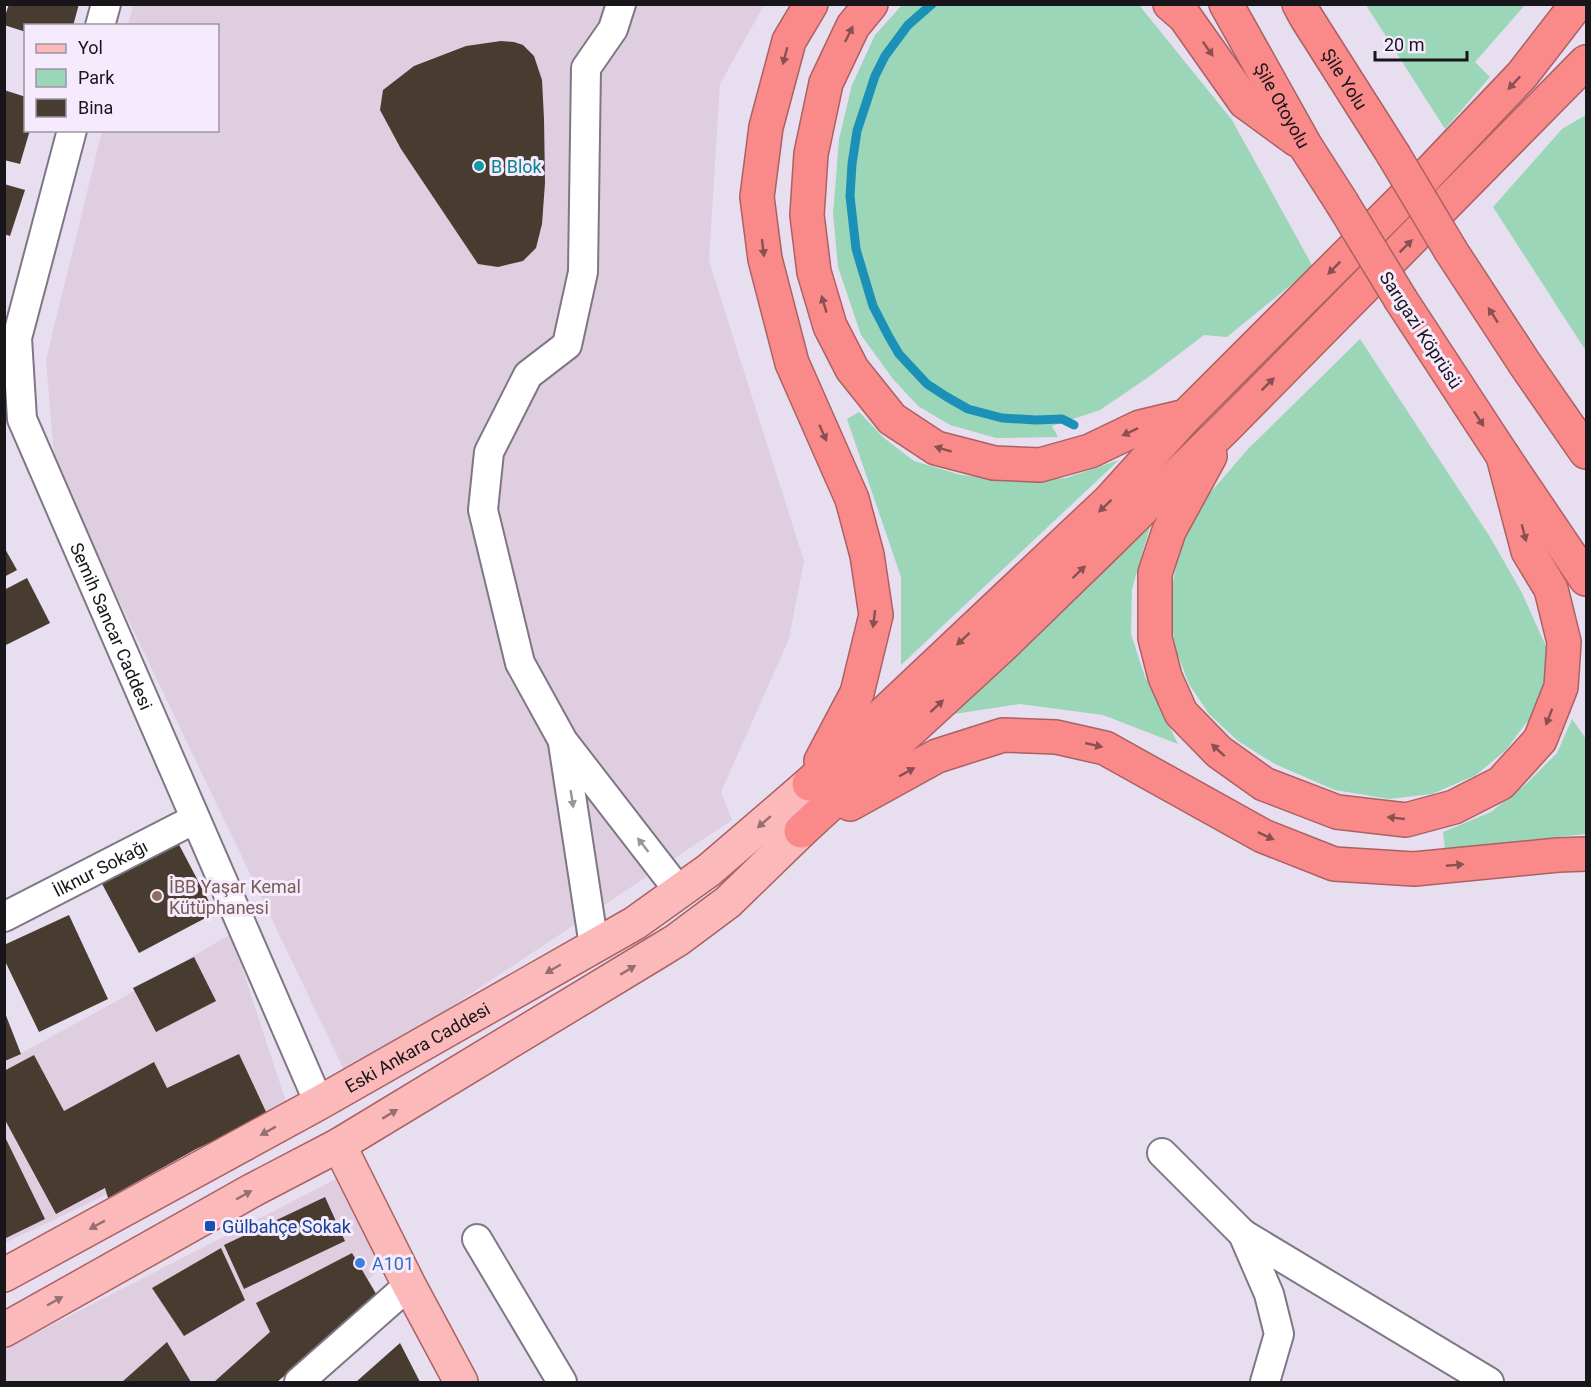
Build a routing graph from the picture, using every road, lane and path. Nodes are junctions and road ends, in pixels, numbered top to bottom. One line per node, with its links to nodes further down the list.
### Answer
1 (106, 4): 9 (street)
2 (621, 4): 25 (street)
3 (811, 4): 26 (highway, one-way to 26)
4 (871, 4): 18 (highway, one-way to 4)
5 (1170, 4): 14 (highway, one-way to 14)
6 (1226, 4): 14 (highway, Şile Otoyolu)
7 (1577, 4): 18 (highway, one-way to 18)
8 (1302, 9): 17 (highway, Şile Yolu, one-way to 8, bridge)
9 (101, 24)
10 (1587, 62): 12 (highway)
11 (1587, 92): 12 (highway)
12 (1548, 103): 21 (highway, one-way to 12)
13 (71, 132): 16 (street, Semih Sancar Caddesi)
14 (1306, 147): 15 (highway, Şile Otoyolu)
15 (1342, 203): 23 (highway, Sarıgazi Köprüsü, one-way to 23, bridge)
16 (11, 337): 20 (street, Semih Sancar Caddesi)
17 (1525, 364): 19 (highway); 22 (highway)
18 (1186, 416): 26 (highway, one-way to 26)
19 (1587, 416)
20 (10, 423): 27 (street, Semih Sancar Caddesi)
21 (1227, 426): 23 (highway, one-way to 21); 28 (highway, one-way to 21)
22 (1587, 452)
23 (1503, 456): 24 (highway)
24 (1587, 579)
25 (563, 741): 30 (street, one-way to 25); 32 (street, one-way to 32)
26 (809, 784): 30 (main road, Eski Ankara Caddesi, one-way to 30)
27 (195, 819): 31 (street, İlknur Sokağı); 33 (street, Semih Sancar Caddesi)
28 (801, 831): 29 (highway, one-way to 29); 34 (main road, one-way to 28)
29 (1587, 854)
30 (679, 891): 32 (main road, Eski Ankara Caddesi)
31 (4, 916)
32 (594, 946): 33 (main road, Eski Ankara Caddesi, one-way to 33)
33 (320, 1103): 38 (main road, Eski Ankara Caddesi, one-way to 38)
34 (339, 1144): 39 (main road); 40 (main road, one-way to 34)
35 (1162, 1153): 36 (street)
36 (1242, 1234): 44 (street); 45 (street)
37 (477, 1239): 43 (street)
38 (4, 1275)
39 (409, 1285): 41 (street); 42 (main road)
40 (4, 1330)
41 (299, 1383)
42 (461, 1383)
43 (562, 1383)
44 (1265, 1383)
45 (1490, 1383)

